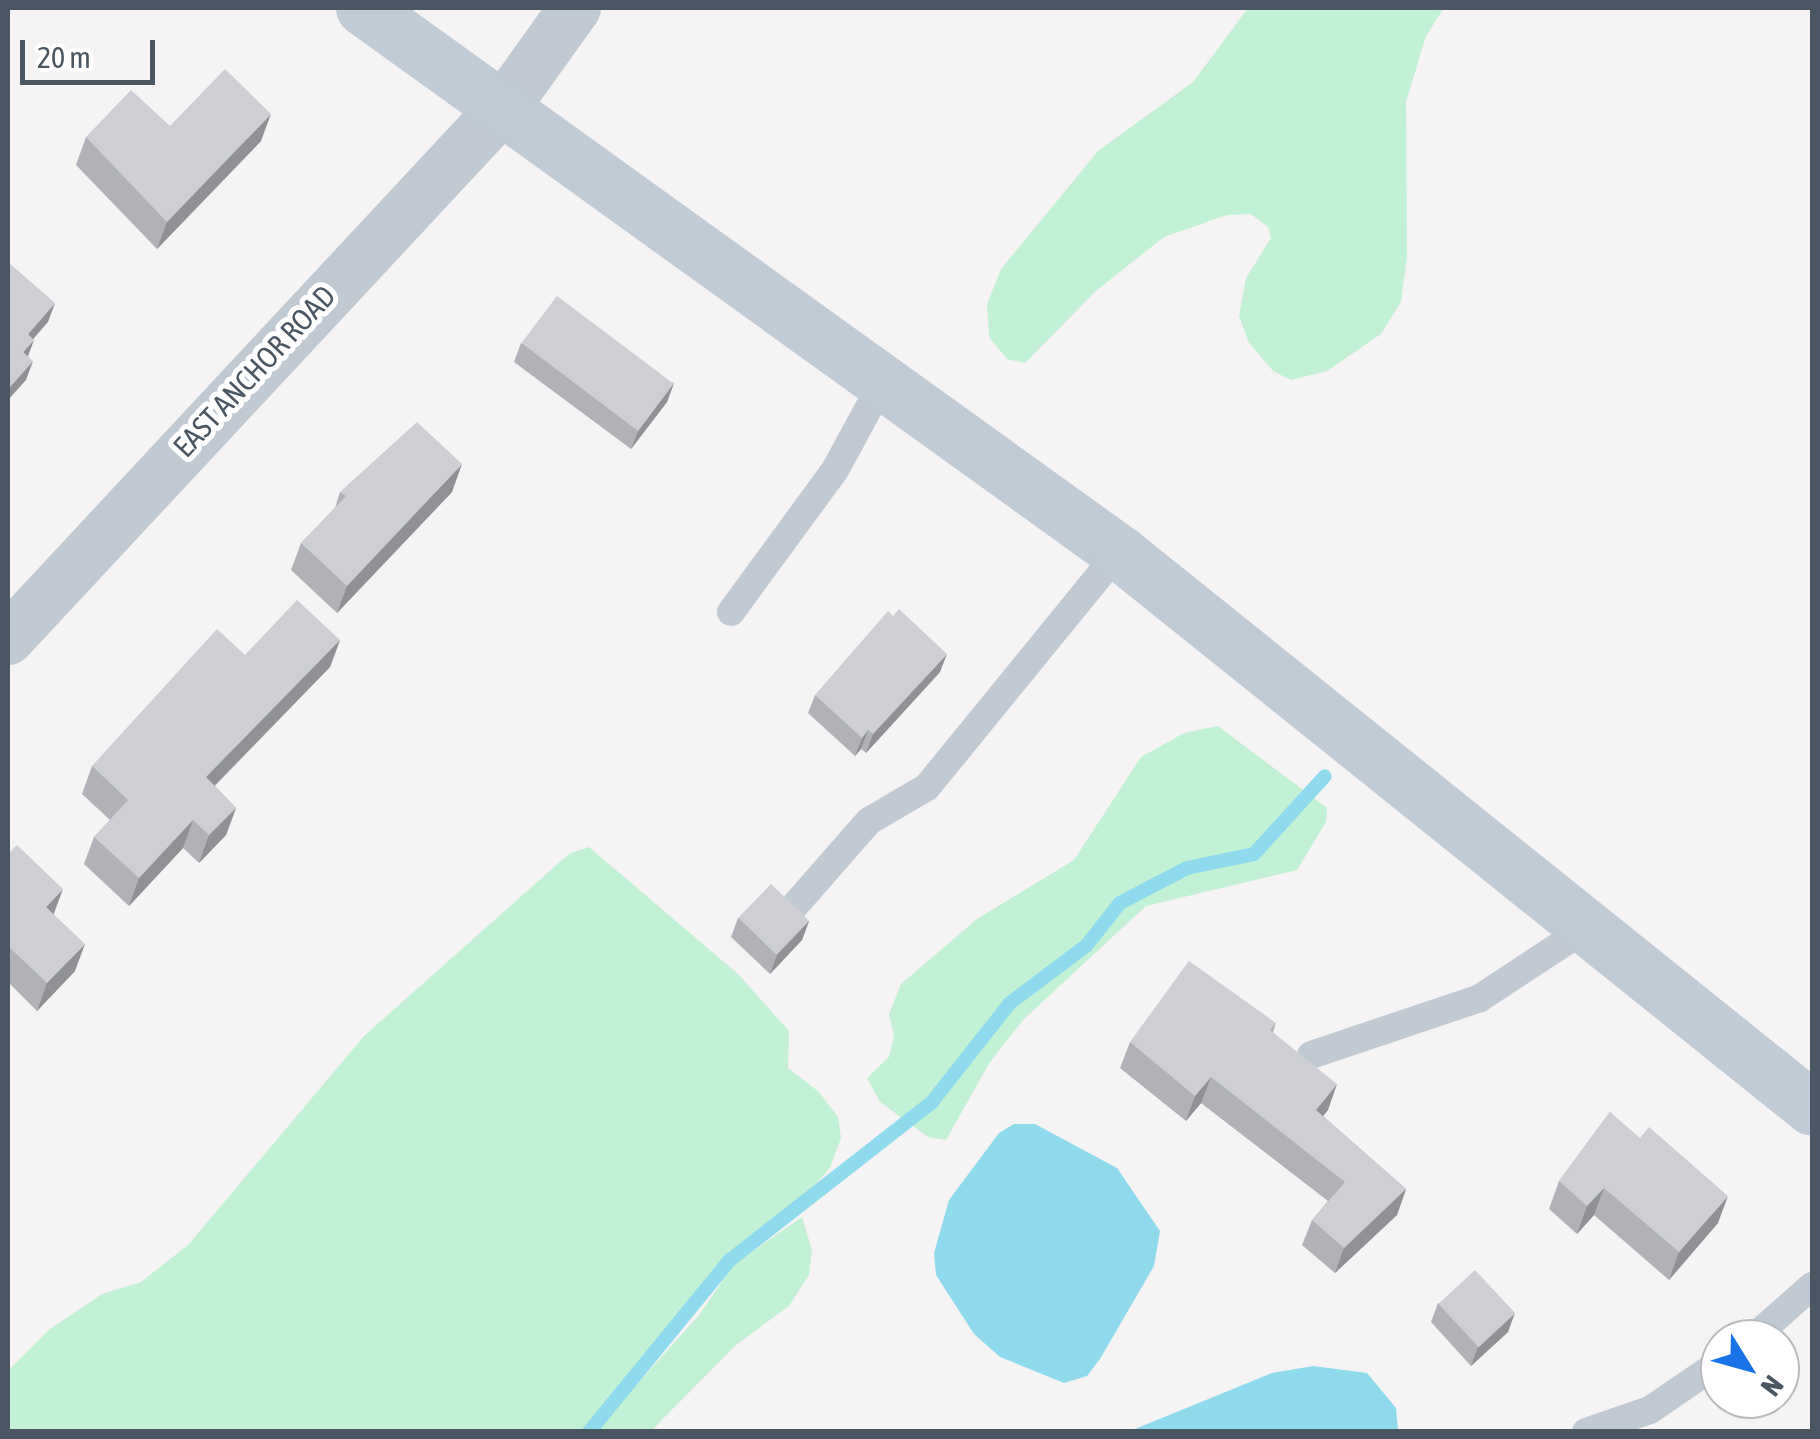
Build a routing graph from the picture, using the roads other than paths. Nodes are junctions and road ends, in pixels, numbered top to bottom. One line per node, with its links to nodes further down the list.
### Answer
1 (363, 8): 3 (main road)
2 (575, 8): 3 (street, EAST ANCHOR ROAD)
3 (504, 106): 4 (main road); 7 (street, EAST ANCHOR ROAD)
4 (885, 378): 5 (main road); 6 (lane)
5 (1119, 552): 8 (lane); 9 (main road)
6 (732, 612)
7 (8, 638)
8 (792, 910)
9 (1591, 925): 10 (lane); 11 (main road)
10 (1311, 1055)
11 (1812, 1108)
12 (1812, 1286): 13 (lane)
13 (1775, 1319)
14 (1700, 1376): 15 (lane)
15 (1586, 1432)

